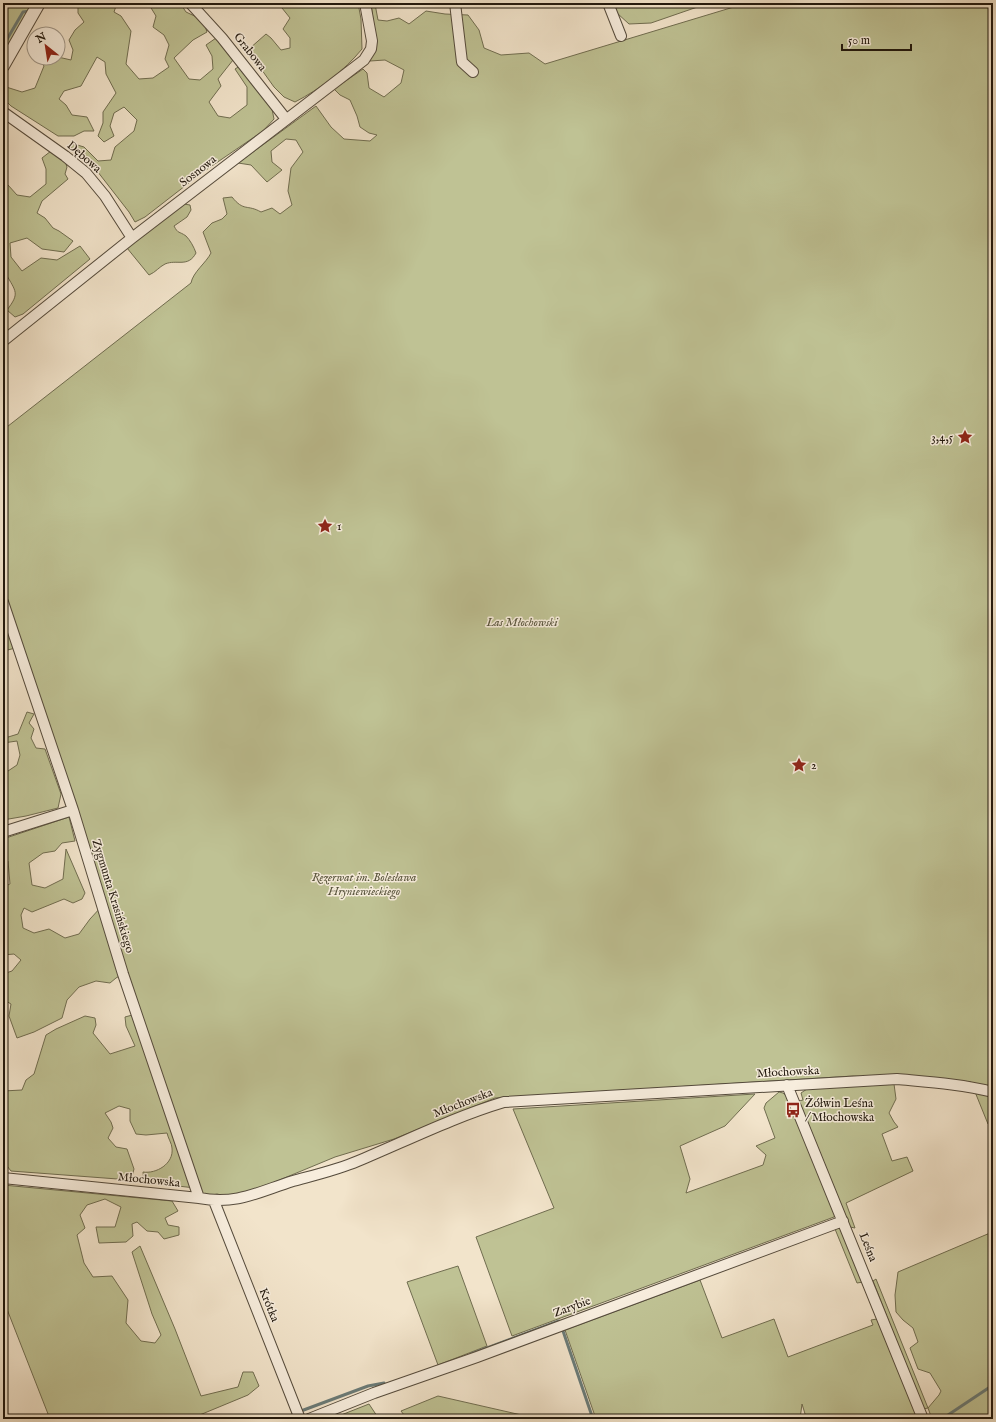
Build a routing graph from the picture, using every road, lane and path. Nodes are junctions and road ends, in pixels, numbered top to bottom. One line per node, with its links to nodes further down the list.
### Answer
1 (39, 3): 7 (street)
2 (190, 3): 10 (street, Grabowa)
3 (365, 3): 10 (street, Sosnowa)
4 (455, 3): 8 (street)
5 (608, 3): 6 (street)
6 (621, 36)
7 (3, 66)
8 (473, 72)
9 (3, 112): 11 (street, Dębowa)
10 (286, 119): 11 (street, Sosnowa)
11 (132, 238): 12 (street, Sosnowa)
12 (3, 341)
13 (3, 602): 14 (street, Zygmunta Krasińskiego)
14 (73, 810): 15 (street); 19 (street, Zygmunta Krasińskiego)
15 (3, 832)
16 (787, 1085): 17 (street, Młochowska); 20 (street, Młochowska); 21 (street, Leśna)
17 (993, 1092)
18 (3, 1178): 19 (street, Młochowska)
19 (199, 1198): 20 (street, Młochowska)
20 (214, 1201): 22 (street, Krótka)
21 (843, 1220): 23 (street, Zarybie); 24 (street, Leśna)
22 (300, 1419)
23 (309, 1419)
24 (923, 1419)

